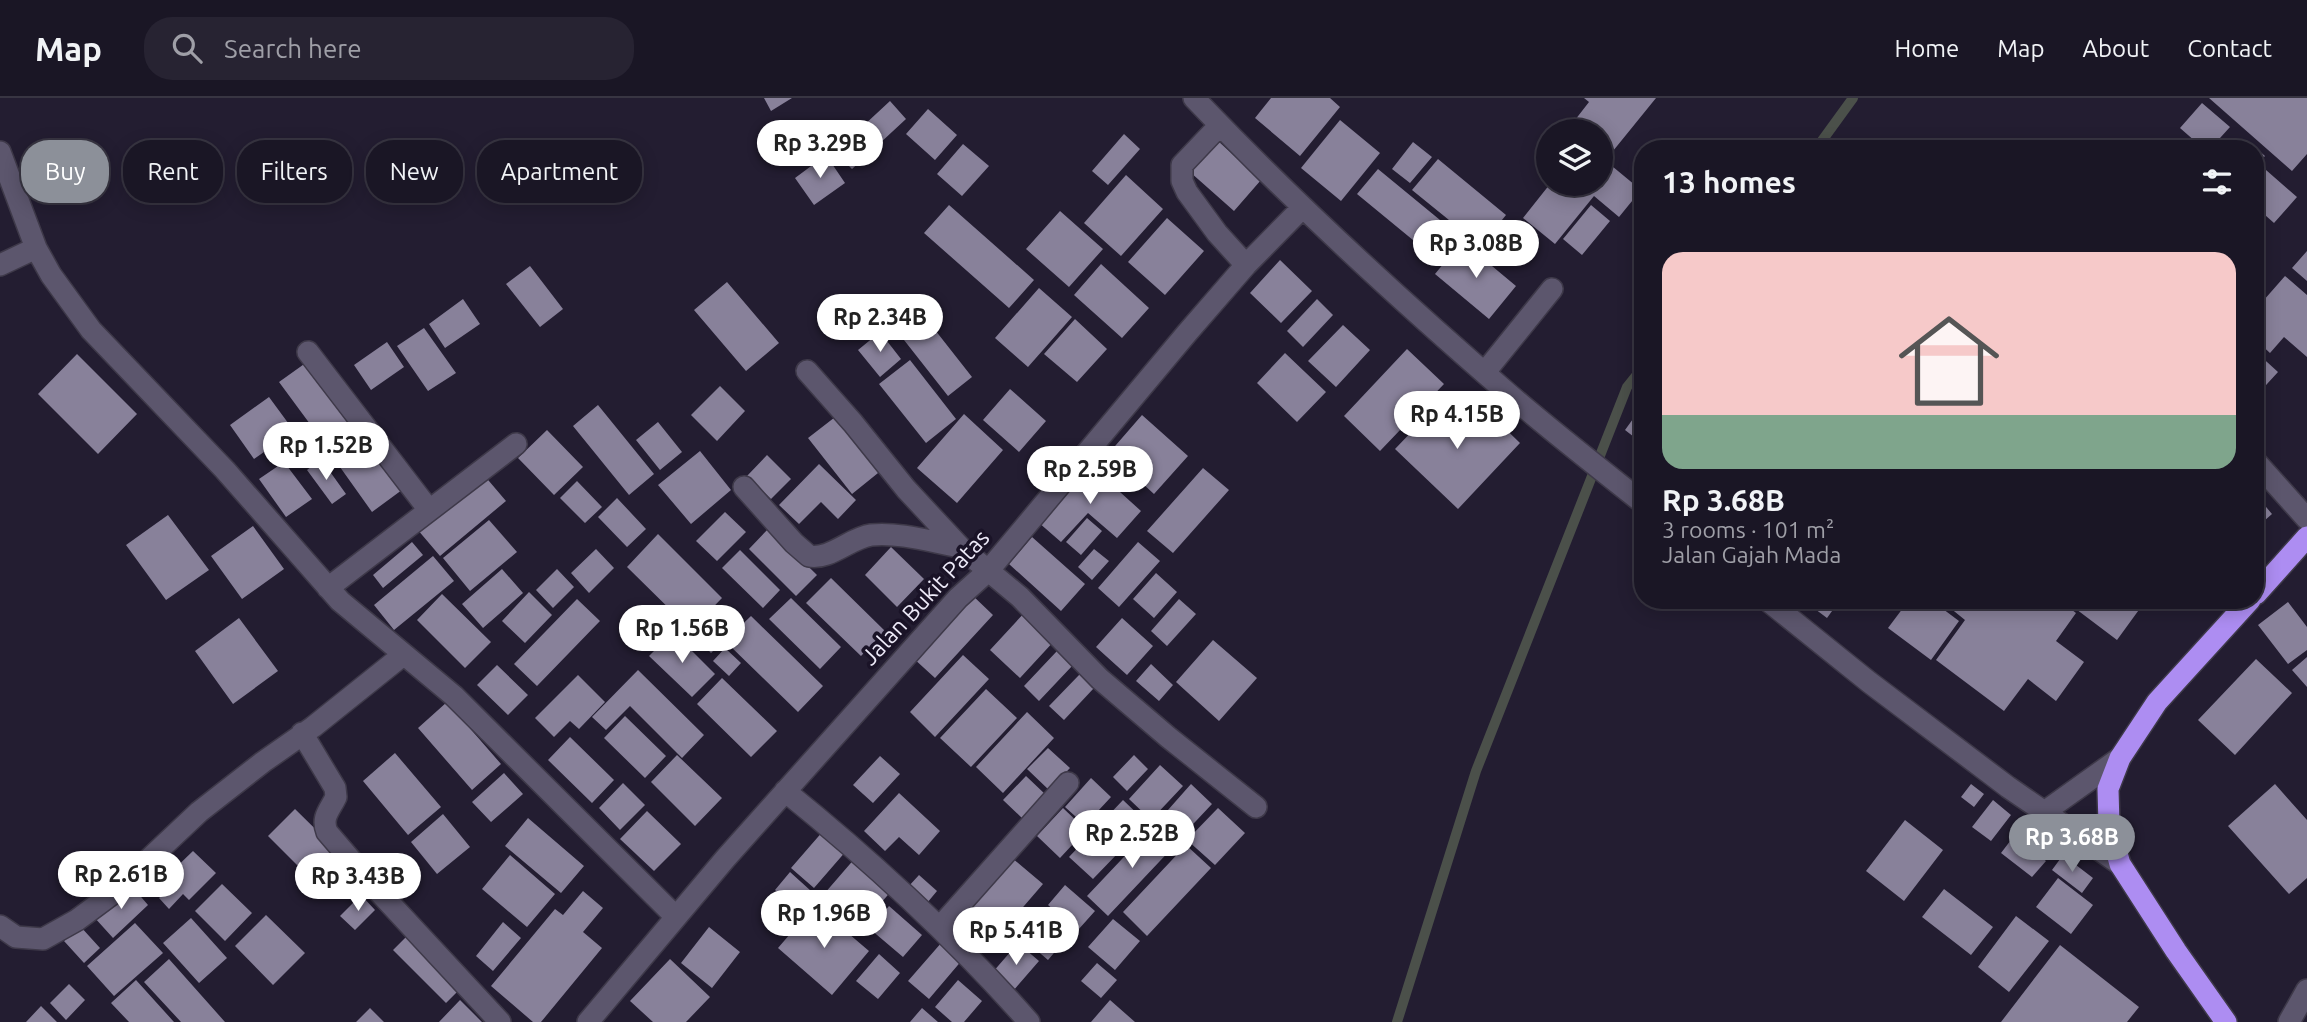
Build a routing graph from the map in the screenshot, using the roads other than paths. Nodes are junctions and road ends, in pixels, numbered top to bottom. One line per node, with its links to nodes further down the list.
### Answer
1 (1200, 100): 2 (street)
2 (1219, 126): 4 (street); 7 (street)
3 (0, 152): 5 (street)
4 (1301, 208): 7 (street, Jalan Bukit Patas); 11 (street)
5 (36, 248): 6 (street); 22 (street)
6 (0, 265)
7 (1246, 265): 20 (street, Jalan Bukit Patas)
8 (1552, 289): 11 (street)
9 (308, 352): 16 (street)
10 (807, 371): 19 (street)
11 (1485, 372): 15 (street)
12 (516, 444): 16 (street)
13 (2264, 471): 17 (street)
14 (744, 487): 19 (street)
15 (1634, 496)
16 (429, 509): 22 (street)
17 (2307, 519)
18 (2307, 537): 21 (highway)
19 (960, 547): 20 (street)
20 (988, 571): 29 (street, Jalan Bukit Patas); 30 (street)
21 (2264, 585)
22 (328, 588): 25 (street)
23 (1779, 609): 31 (street)
24 (2242, 609): 27 (highway)
25 (403, 655): 26 (street); 33 (street)
26 (302, 733): 34 (street); 37 (street)
27 (2120, 758): 31 (street); 32 (highway)
28 (1068, 783): 35 (street)
29 (785, 791): 33 (street, Jalan Bukit Patas); 35 (street)
30 (1256, 807)
31 (2043, 813): 32 (street)
32 (2120, 864): 40 (highway)
33 (676, 917): 38 (street, Jalan Bukit Patas)
34 (0, 926)
35 (940, 928): 39 (street)
36 (2307, 990): 41 (street)
37 (500, 1022)
38 (588, 1022)
39 (1029, 1022)
40 (2226, 1022)
41 (2289, 1022)

